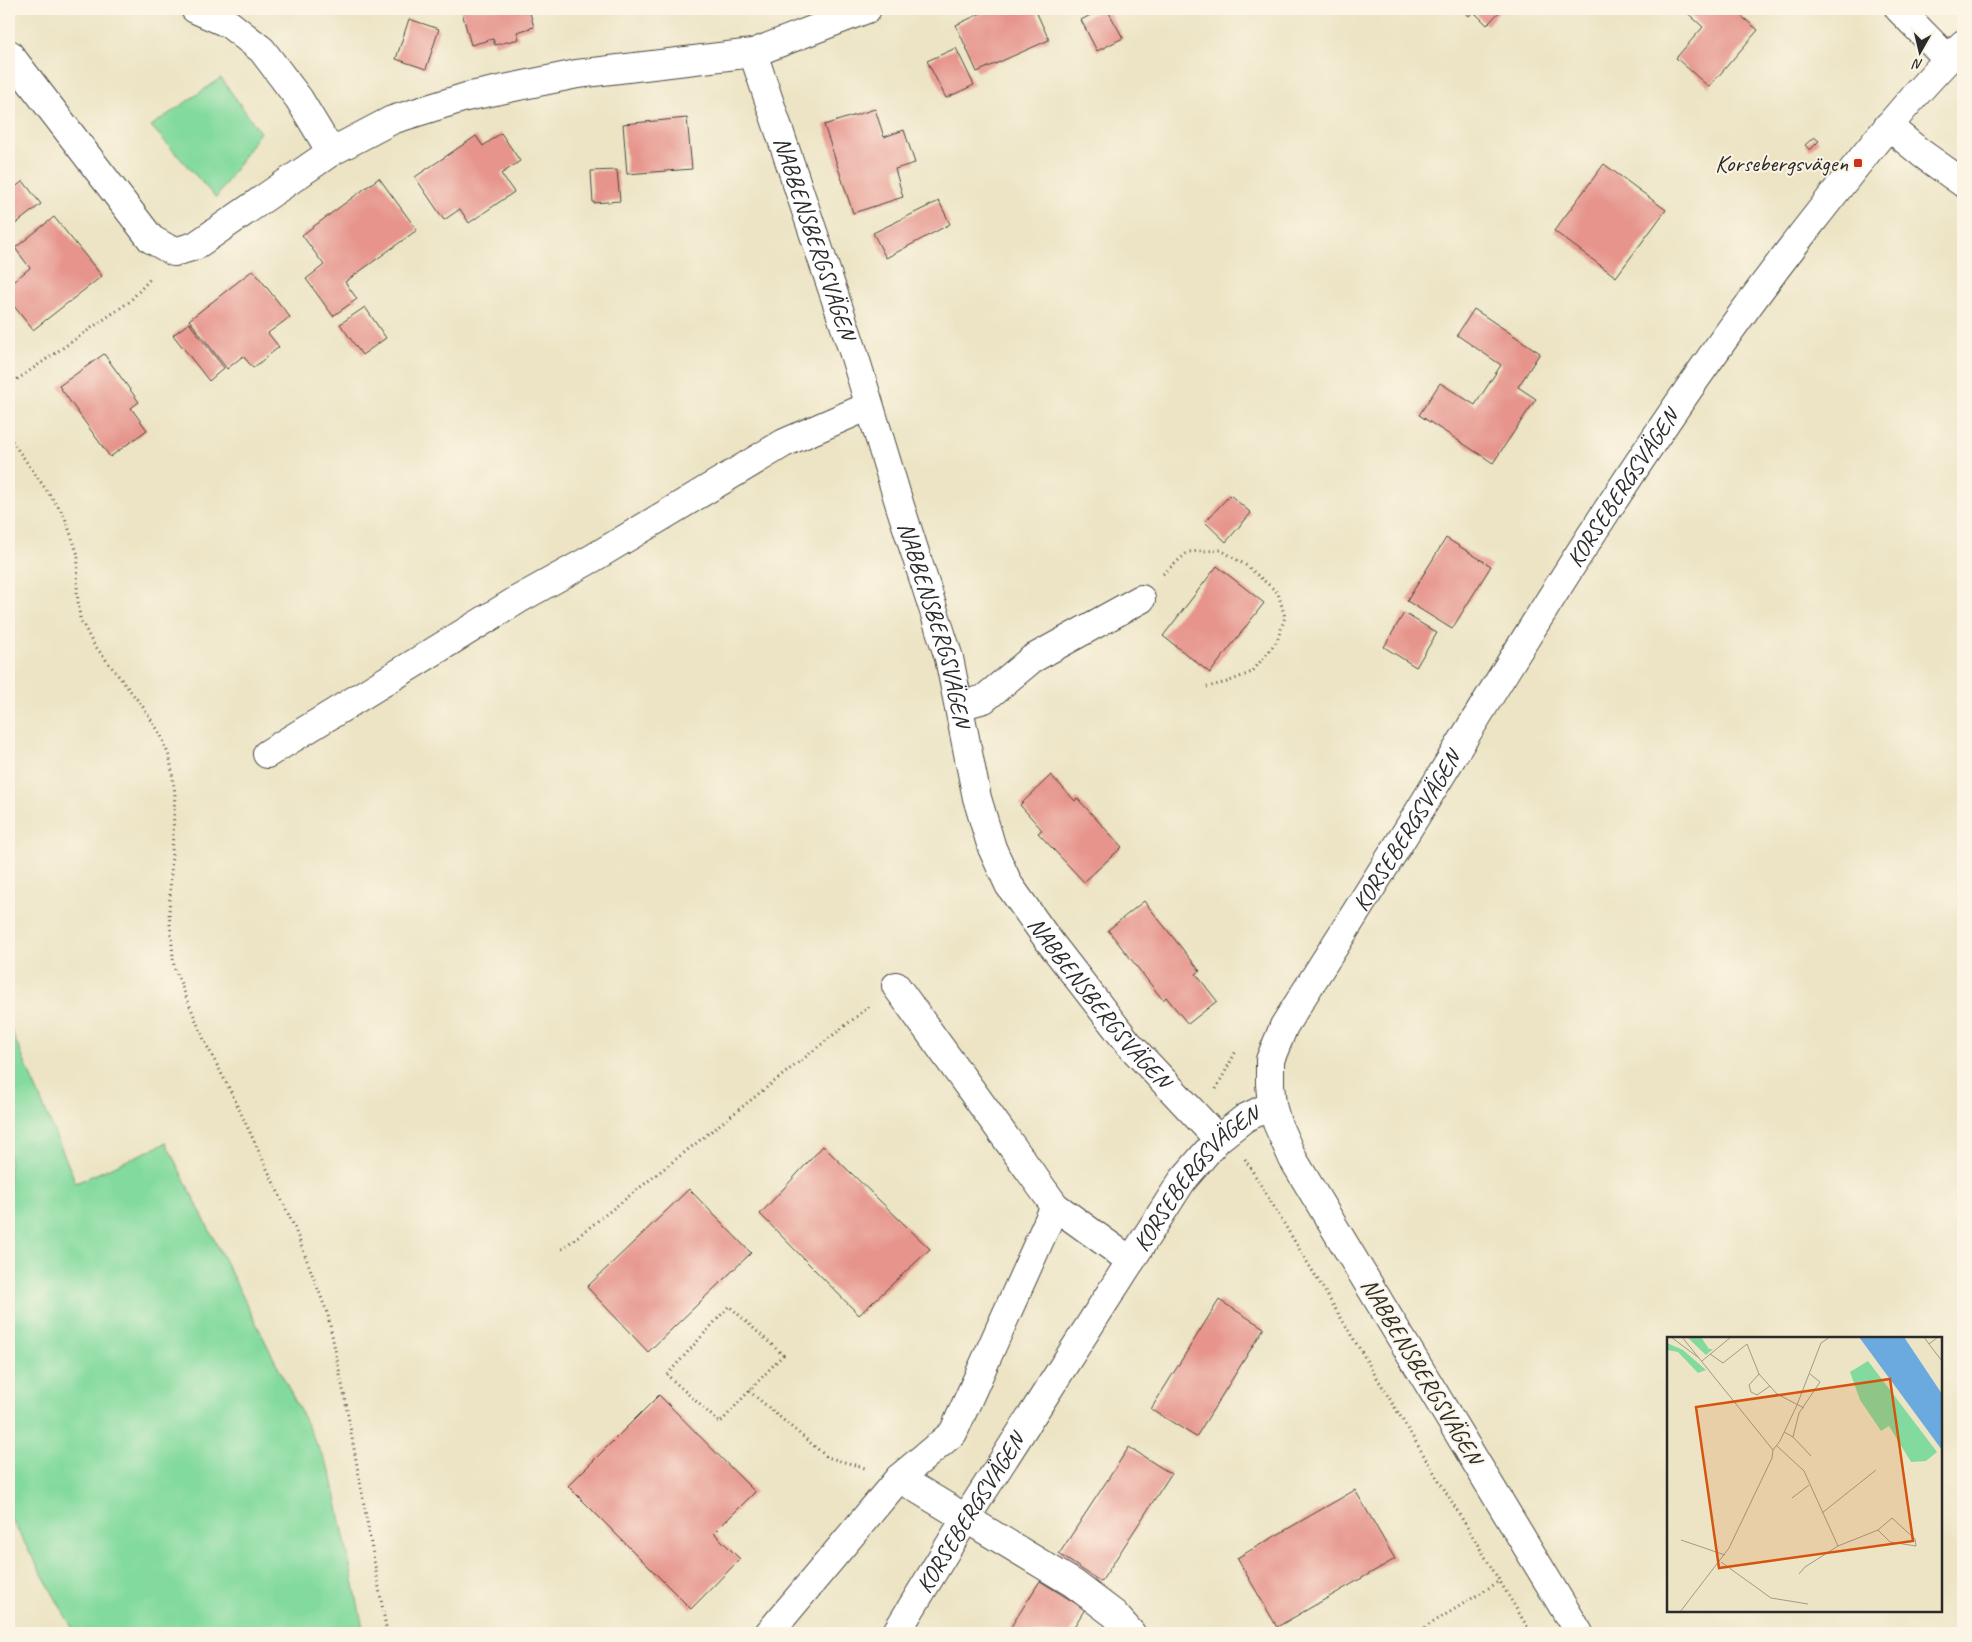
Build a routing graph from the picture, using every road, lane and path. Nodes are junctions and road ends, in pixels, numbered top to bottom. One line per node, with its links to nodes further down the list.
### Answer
1 (195, 9): 8 (street)
2 (867, 9): 5 (street)
3 (1898, 9): 4 (street)
4 (1955, 52): 7 (street, KORSEBERGSVÄGEN)
5 (753, 53): 8 (street); 12 (street, NABBENSBERGSVÄGEN)
6 (9, 54): 10 (street)
7 (1888, 126): 9 (street); 20 (street, KORSEBERGSVÄGEN)
8 (332, 152): 10 (street)
9 (1963, 183)
10 (174, 252): 11 (path)
11 (9, 385)
12 (869, 406): 16 (street, NABBENSBERGSVÄGEN); 17 (street)
13 (9, 437): 29 (path)
14 (1141, 599): 15 (path); 16 (street)
15 (1207, 687)
16 (959, 706): 21 (street, NABBENSBERGSVÄGEN)
17 (267, 754)
18 (896, 986): 22 (street); 23 (path)
19 (1240, 1045): 21 (path)
20 (1272, 1105): 21 (street, KORSEBERGSVÄGEN); 35 (street, NABBENSBERGSVÄGEN)
21 (1223, 1135): 24 (street, KORSEBERGSVÄGEN); 28 (path)
22 (1055, 1206): 24 (street); 26 (street)
23 (562, 1249)
24 (1131, 1261): 27 (street, KORSEBERGSVÄGEN)
25 (749, 1391): 25 (path); 26 (path)
26 (899, 1478): 27 (street); 30 (street)
27 (966, 1518): 31 (street, KORSEBERGSVÄGEN); 32 (street)
28 (1500, 1581): 33 (path); 34 (path)
29 (387, 1633)
30 (769, 1633)
31 (896, 1633)
32 (1131, 1633)
33 (1416, 1633)
34 (1532, 1633)
35 (1579, 1633)

